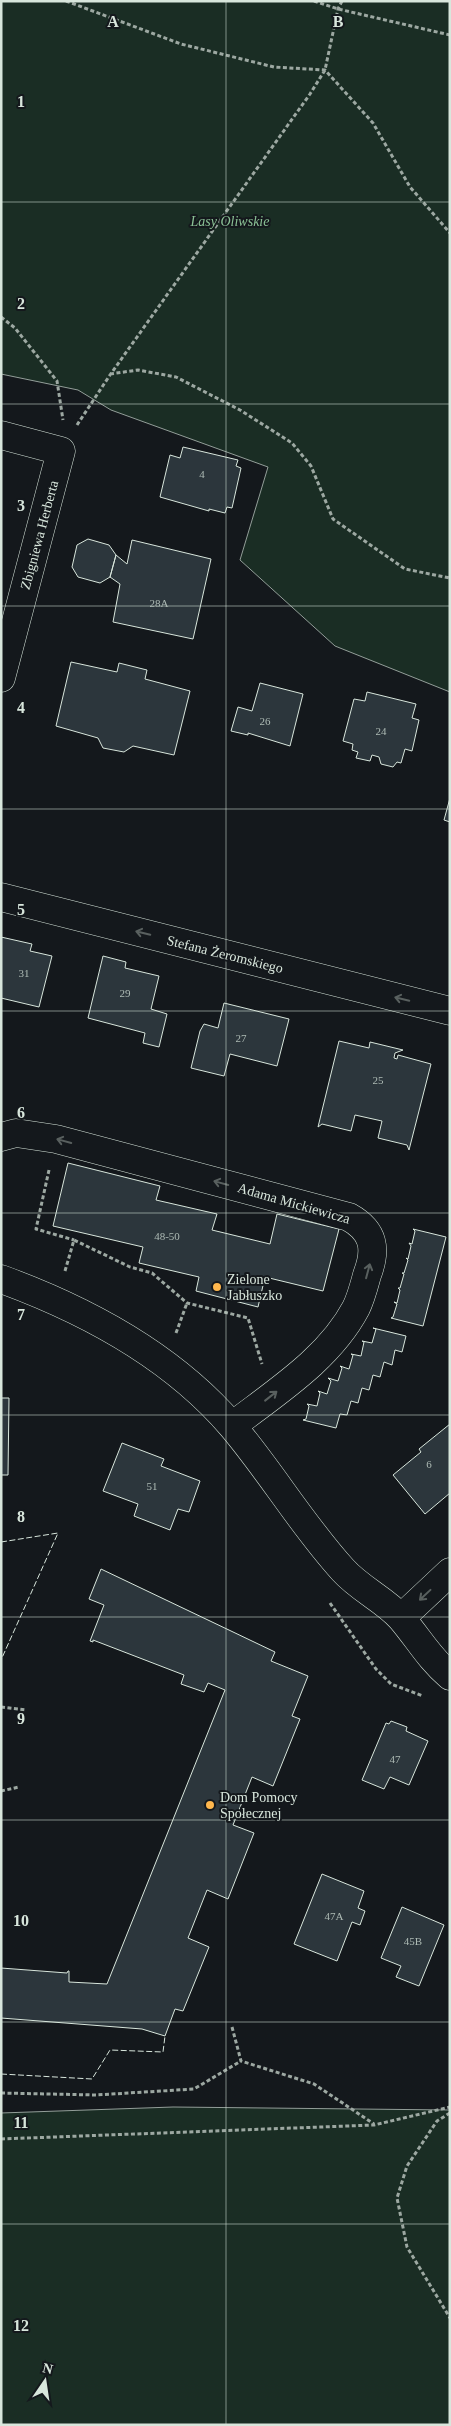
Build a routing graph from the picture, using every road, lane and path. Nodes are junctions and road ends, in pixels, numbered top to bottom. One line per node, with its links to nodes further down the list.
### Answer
1 (66, 1): 6 (path)
2 (314, 1): 4 (path)
3 (342, 1): 4 (path)
4 (338, 9): 5 (path); 6 (path)
5 (450, 34)
6 (325, 70): 7 (path); 9 (path)
7 (450, 233)
8 (1, 317): 11 (path)
9 (110, 374): 11 (path); 12 (path)
10 (1, 435): 11 (street)
11 (61, 451): 13 (street, Zbigniewa Herberta)
12 (450, 578)
13 (1, 678)
14 (1, 897): 15 (street, Stefana Żeromskiego, one-way to 14)
15 (450, 1011)
16 (1, 1137): 17 (street, Adama Mickiewicza)
17 (56, 1139): 18 (path); 23 (street, Adama Mickiewicza, one-way to 17)
18 (74, 1240): 19 (path); 21 (path)
19 (64, 1277)
20 (1, 1279): 24 (street)
21 (186, 1303): 22 (path); 23 (path)
22 (176, 1335)
23 (272, 1395): 24 (street, Adama Mickiewicza, one-way to 23)
24 (232, 1426): 27 (street)
25 (450, 1572): 27 (street, one-way to 27)
26 (328, 1600): 29 (path)
27 (401, 1618): 28 (street)
28 (450, 1676)
29 (424, 1697)
30 (1, 1708): 31 (path)
31 (26, 1710)
32 (19, 1787): 33 (path)
33 (1, 1791)
34 (232, 2027): 35 (path)
35 (241, 2061): 36 (path); 39 (path)
36 (1, 2093)
37 (450, 2106): 39 (path)
38 (450, 2113): 41 (path)
39 (374, 2125): 40 (path)
40 (1, 2140)
41 (450, 2318)

